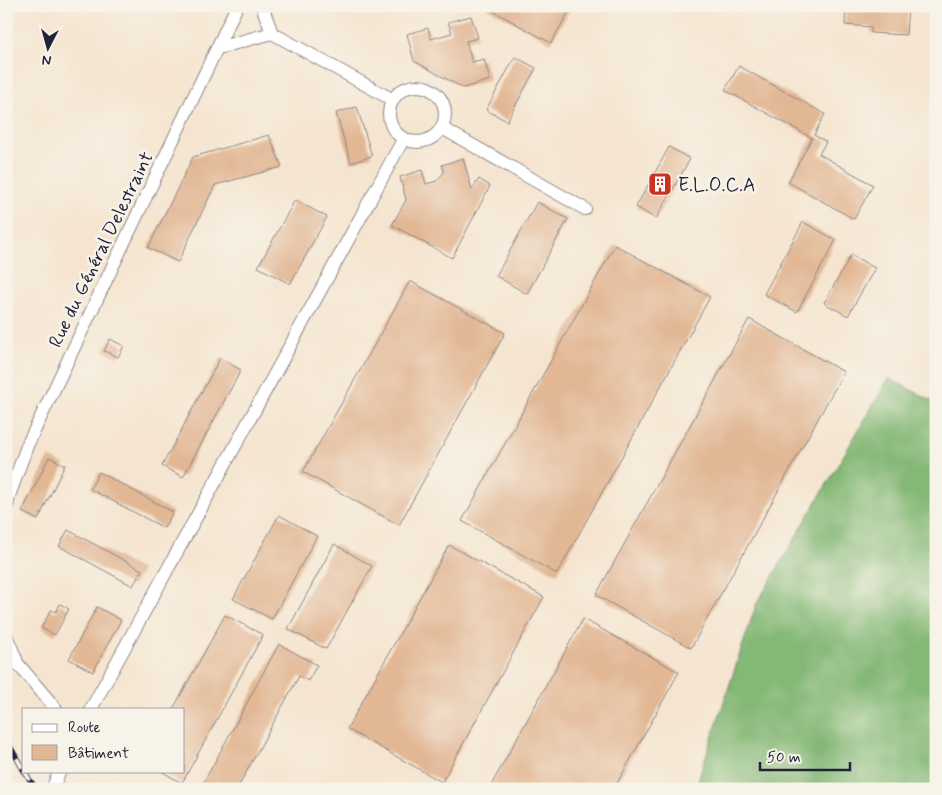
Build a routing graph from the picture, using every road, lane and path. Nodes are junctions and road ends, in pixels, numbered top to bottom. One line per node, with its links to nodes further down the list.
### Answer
1 (238, 6): 4 (street, Rue du Général Delestraint)
2 (262, 6): 3 (street)
3 (272, 33): 4 (street); 5 (street)
4 (218, 48): 9 (street, Rue du Général Delestraint)
5 (393, 100): 6 (street); 7 (street)
6 (442, 128): 7 (street); 8 (street)
7 (404, 138): 12 (street)
8 (585, 209)
9 (6, 512)
10 (6, 635): 11 (street)
11 (55, 708)
12 (92, 708)
13 (60, 772): 14 (street)
14 (52, 789)

